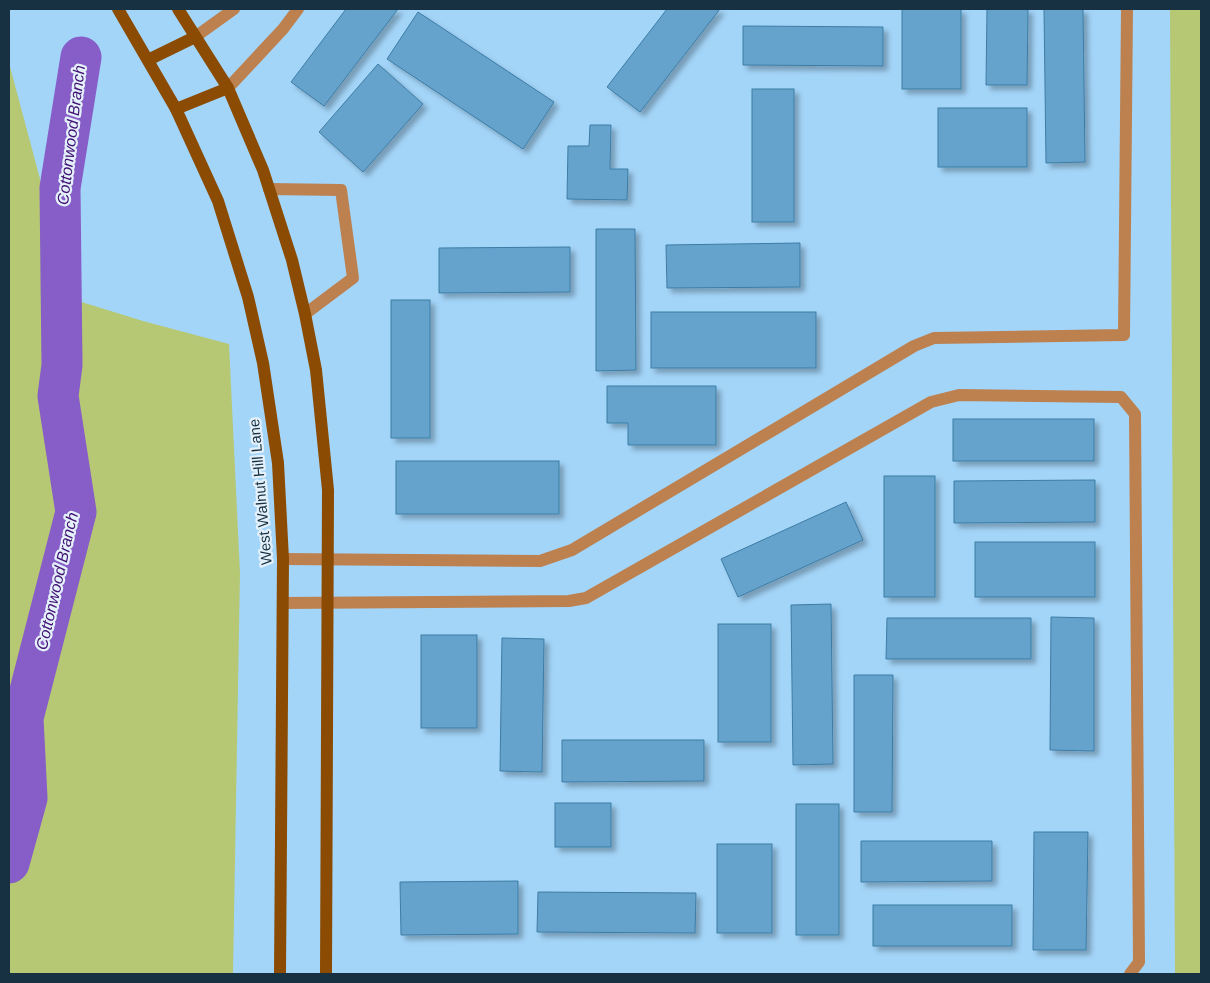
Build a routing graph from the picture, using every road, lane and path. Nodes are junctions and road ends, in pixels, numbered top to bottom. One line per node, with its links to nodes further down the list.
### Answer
1 (118, 9): 7 (main road, West Walnut Hill Lane)
2 (178, 9): 6 (main road)
3 (234, 9): 6 (lane)
4 (298, 9): 8 (lane)
5 (1127, 9): 12 (lane)
6 (195, 36): 7 (main road); 8 (main road)
7 (148, 60): 9 (main road, West Walnut Hill Lane)
8 (228, 88): 9 (main road); 10 (main road)
9 (176, 109): 13 (main road, West Walnut Hill Lane)
10 (269, 189): 11 (main road); 11 (lane)
11 (305, 314): 12 (main road)
12 (328, 559): 13 (lane); 15 (main road)
13 (283, 560): 14 (main road, West Walnut Hill Lane)
14 (283, 602): 15 (lane); 16 (main road, West Walnut Hill Lane)
15 (328, 602): 17 (main road); 18 (lane)
16 (280, 974)
17 (326, 974)
18 (1130, 974)

